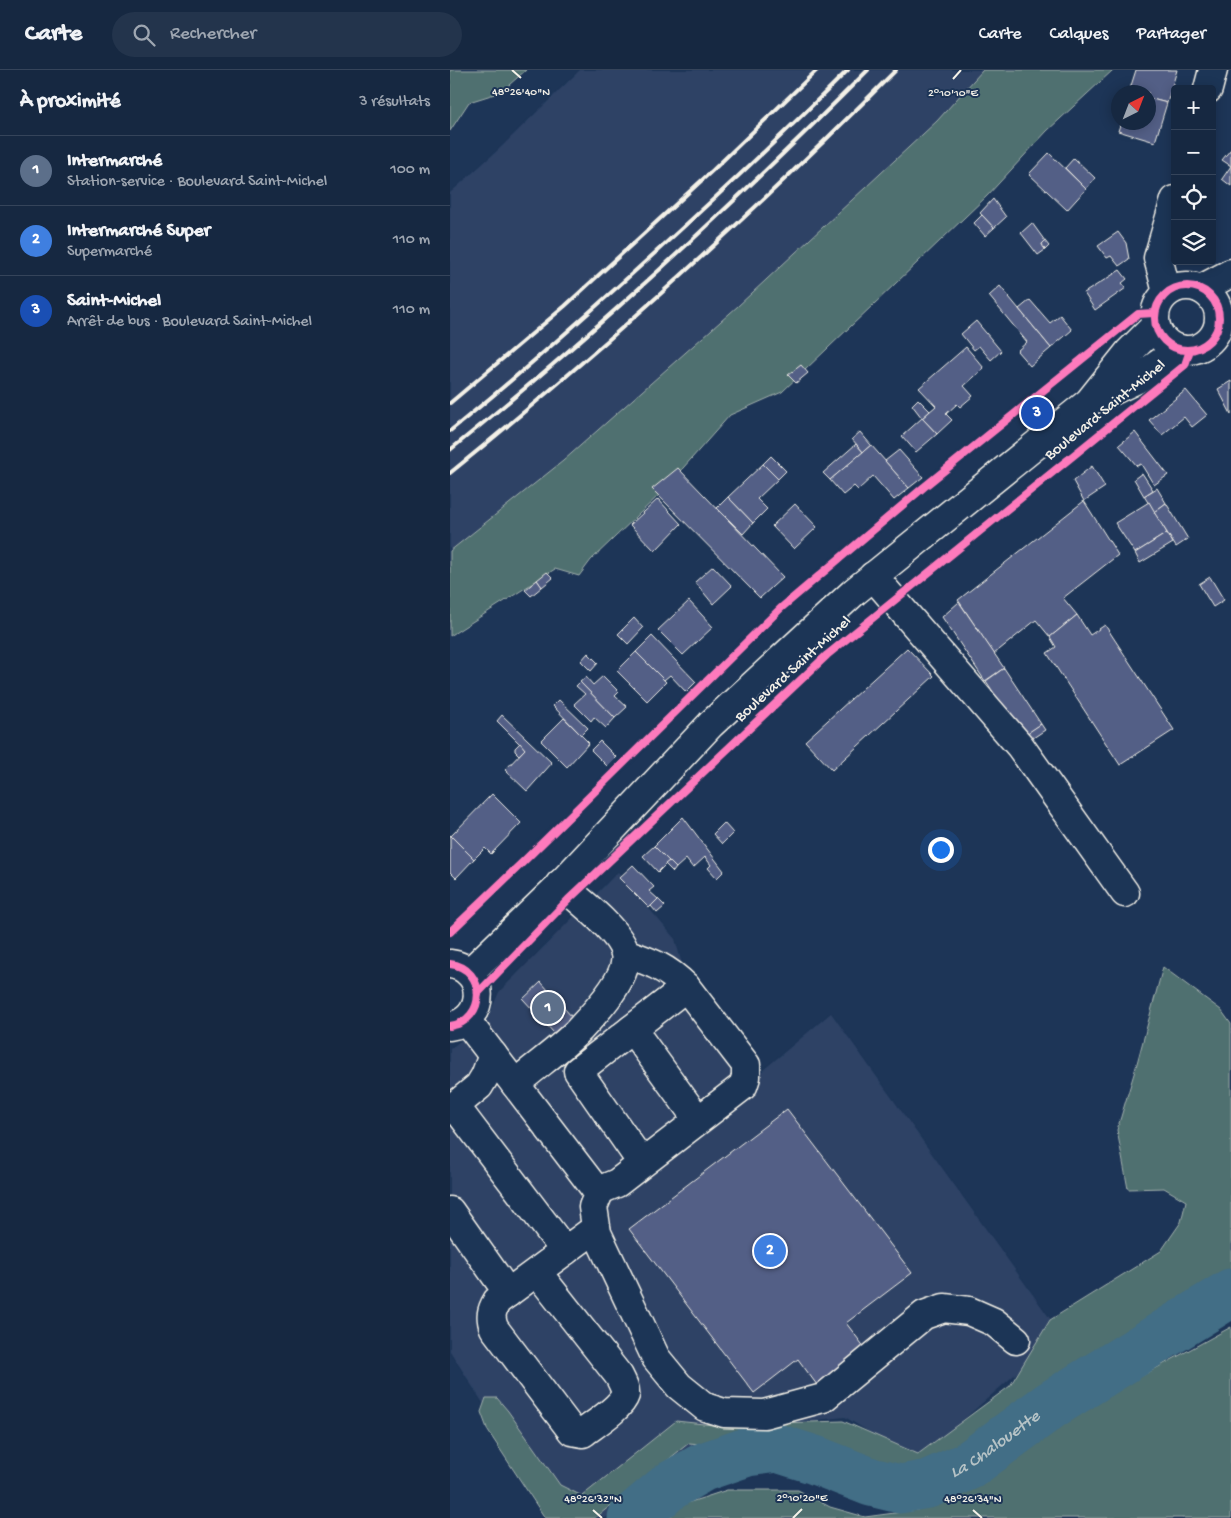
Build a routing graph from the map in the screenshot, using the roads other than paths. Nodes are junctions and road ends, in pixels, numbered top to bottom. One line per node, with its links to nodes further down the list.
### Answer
1 (1213, 70): 2 (main road)
2 (1209, 85)
3 (1171, 214): 6 (main road)
4 (1231, 273): 5 (main road)
5 (1201, 289): 6 (main road); 7 (main road)
6 (1167, 292): 8 (main road)
7 (1225, 307): 9 (main road)
8 (1155, 326): 9 (main road); 10 (main road, Boulevard Saint-Michel)
9 (1180, 350): 10 (main road, Boulevard Saint-Michel)
10 (1089, 402): 11 (main road, Boulevard Saint-Michel)
11 (873, 576): 12 (main road, Boulevard Saint-Michel); 13 (main road)
12 (560, 884): 14 (main road); 15 (main road, Boulevard Saint-Michel)
13 (1125, 893)
14 (625, 953): 16 (main road); 20 (main road)
15 (460, 968): 17 (main road)
16 (686, 987): 18 (main road); 22 (main road)
17 (458, 1023): 19 (main road)
18 (632, 1030): 22 (main road); 23 (main road)
19 (493, 1055): 20 (main road); 21 (main road)
20 (514, 1084): 24 (main road)
21 (452, 1108): 27 (main road)
22 (698, 1120): 23 (main road)
23 (642, 1163): 24 (main road)
24 (600, 1190): 26 (main road)
25 (450, 1211): 29 (main road)
26 (596, 1228): 27 (main road); 30 (main road)
27 (565, 1251): 28 (main road)
28 (537, 1272): 29 (main road); 29 (main road)
29 (508, 1293)
30 (1016, 1340)

